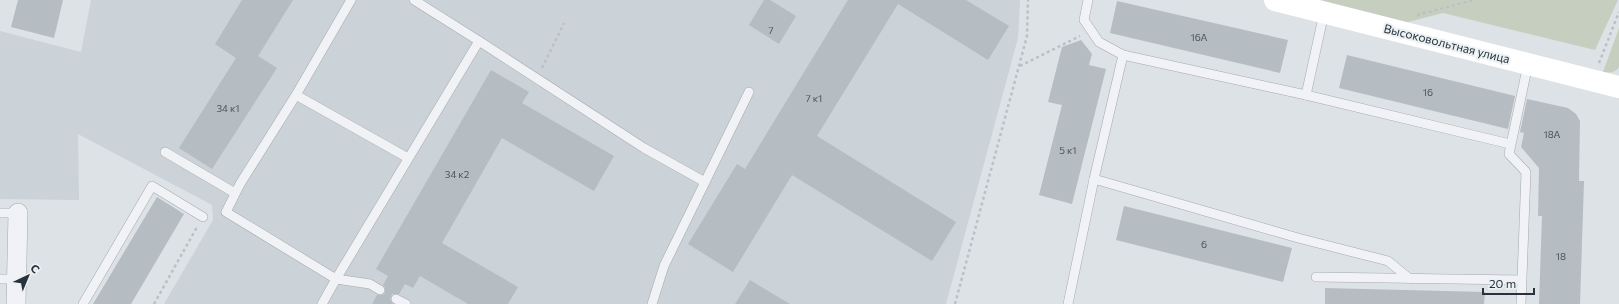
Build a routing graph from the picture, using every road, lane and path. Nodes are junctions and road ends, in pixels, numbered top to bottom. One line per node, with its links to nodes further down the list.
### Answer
1 (351, 0): 20 (lane)
2 (414, 0): 12 (lane)
3 (1028, 0): 15 (path)
4 (1088, 0): 10 (lane)
5 (1275, 0): 7 (street, Высоковольтная улица)
6 (1474, 0): 9 (path)
7 (1324, 12): 14 (street, Высоковольтная улица); 21 (lane)
8 (1619, 12): 17 (path)
9 (1409, 17)
10 (1084, 20): 13 (lane); 15 (path)
11 (564, 23): 16 (path)
12 (479, 41): 16 (lane); 24 (lane)
13 (1123, 55): 21 (lane); 25 (lane)
14 (1528, 64): 17 (street, Высоковольтная улица); 22 (lane)
15 (1019, 66): 43 (path)
16 (536, 78): 26 (lane)
17 (1593, 80): 18 (street, Высоковольтная улица)
18 (1619, 87)
19 (749, 92): 26 (lane)
20 (296, 95): 24 (lane); 27 (lane)
21 (1306, 96): 22 (lane)
22 (1510, 144): 34 (lane)
23 (165, 152): 27 (lane)
24 (408, 158): 32 (lane)
25 (1094, 179): 33 (lane); 44 (lane)
26 (705, 182): 42 (lane)
27 (235, 193): 32 (lane)
28 (9, 213): 31 (street)
29 (203, 217): 38 (lane); 39 (path)
30 (1316, 277): 33 (lane)
31 (8, 279): 37 (street)
32 (336, 279): 35 (lane); 40 (lane)
33 (1410, 280): 34 (lane)
34 (1521, 280): 45 (lane)
35 (380, 290)
36 (396, 299): 41 (lane)
37 (16, 304)
38 (83, 304)
39 (154, 304)
40 (322, 304)
41 (406, 304)
42 (652, 304)
43 (955, 304)
44 (1068, 304)
45 (1521, 304)

